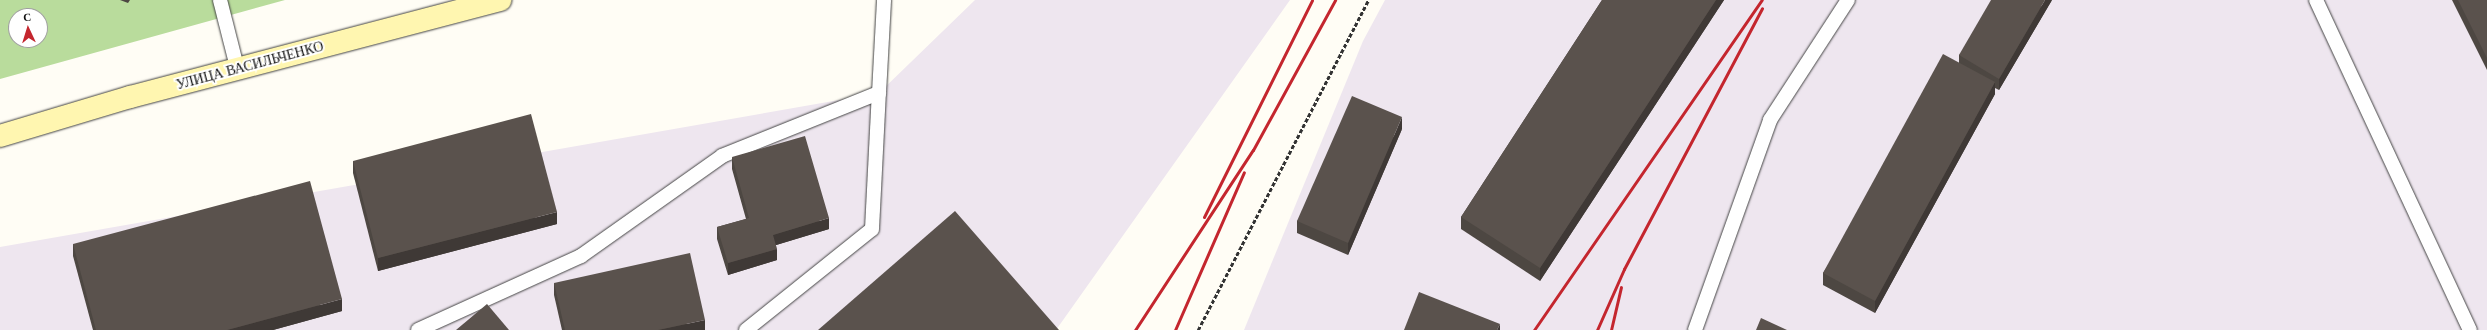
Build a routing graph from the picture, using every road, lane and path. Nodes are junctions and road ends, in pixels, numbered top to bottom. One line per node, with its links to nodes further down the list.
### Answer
1 (220, 0): 7 (lane)
2 (501, 0): 7 (main road, УЛИЦА ВАСИЛЬЧЕНКО)
3 (884, 0): 8 (lane)
4 (1368, 0): 12 (path)
5 (1848, 0): 13 (lane)
6 (2316, 0): 14 (lane)
7 (238, 71): 9 (main road, УЛИЦА ВАСИЛЬЧЕНКО)
8 (879, 93): 10 (lane); 11 (lane)
9 (0, 136)
10 (418, 330)
11 (746, 330)
12 (1198, 330)
13 (1695, 330)
14 (2470, 330)

